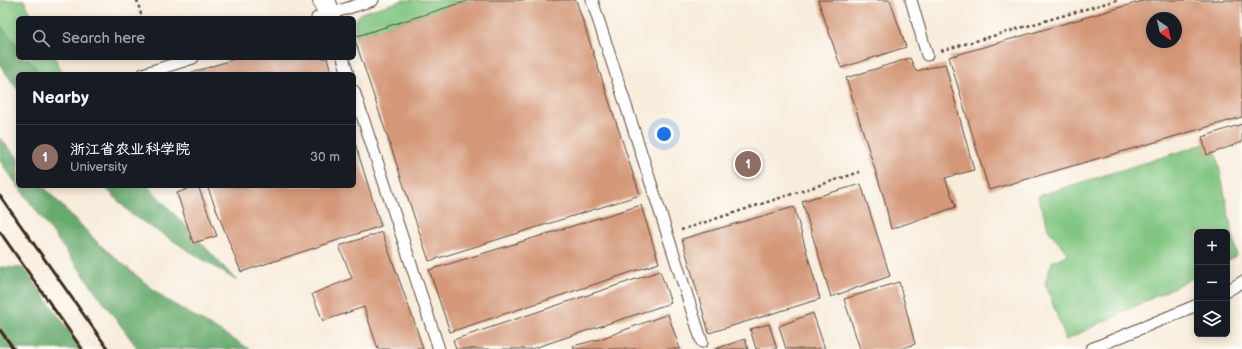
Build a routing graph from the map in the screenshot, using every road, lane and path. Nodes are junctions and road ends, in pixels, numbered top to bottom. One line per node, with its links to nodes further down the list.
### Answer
1 (137, 0): 7 (path)
2 (373, 0): 6 (lane)
3 (592, 0): 15 (lane)
4 (911, 0): 8 (lane)
5 (1118, 0): 8 (path)
6 (325, 13)
7 (141, 16)
8 (927, 55)
9 (187, 60): 11 (lane)
10 (344, 60): 12 (lane)
11 (149, 72)
12 (347, 72)
13 (356, 97): 20 (lane)
14 (860, 172): 15 (path)
15 (668, 234): 19 (lane)
16 (1242, 282): 17 (lane)
17 (1230, 288)
18 (1194, 306): 21 (lane)
19 (702, 342)
20 (438, 349)
21 (1091, 349)

